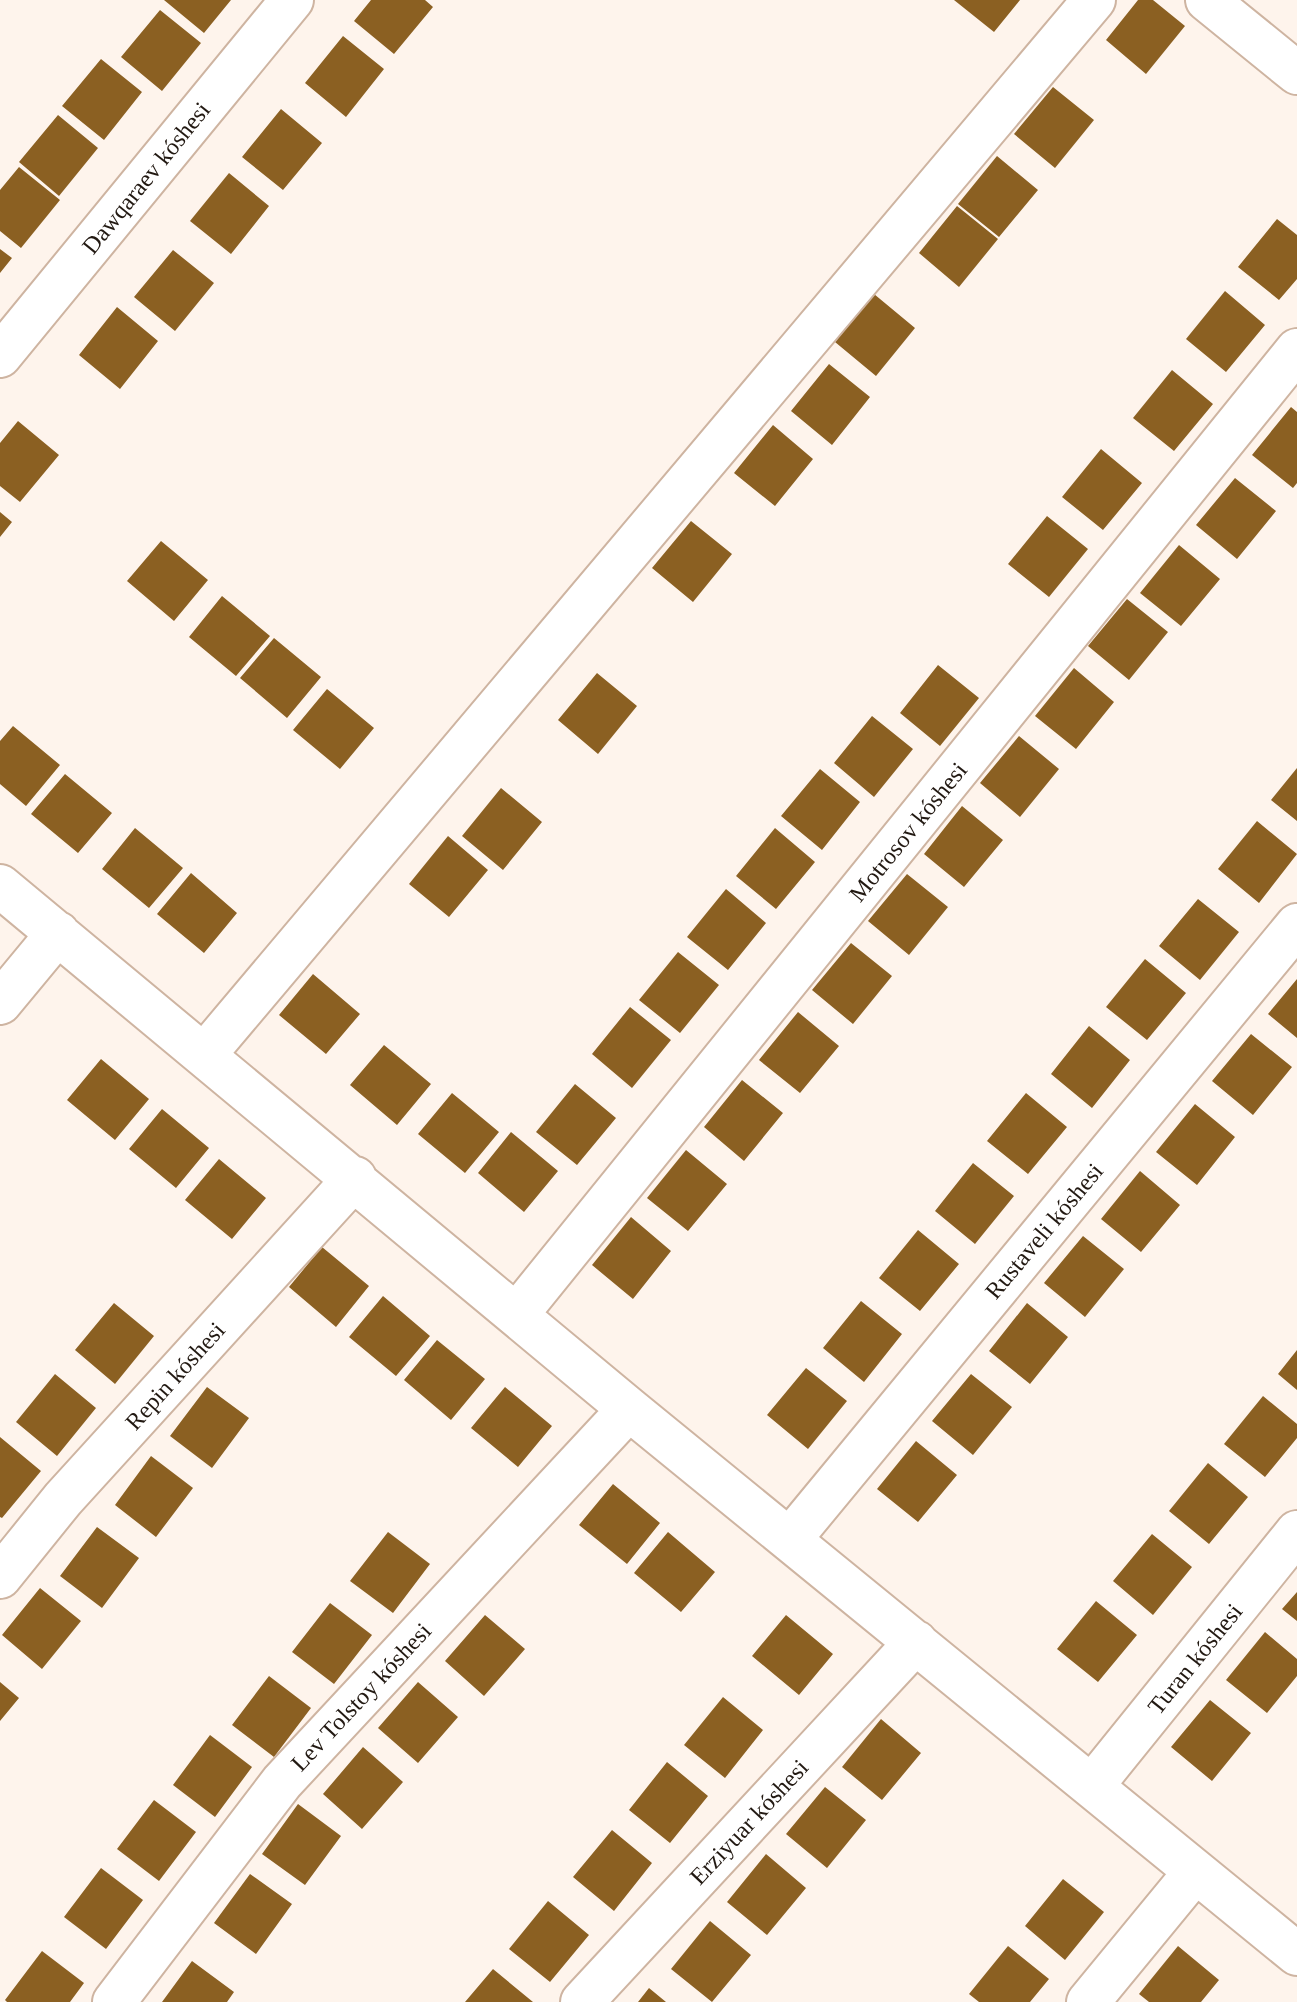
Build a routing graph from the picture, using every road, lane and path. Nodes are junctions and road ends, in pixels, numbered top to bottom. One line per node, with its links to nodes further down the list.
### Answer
1 (292, 0): 6 (street, Dawqaraev kóshesi)
2 (1094, 0): 11 (street)
3 (1207, 0): 4 (street)
4 (1297, 73)
5 (1297, 350): 13 (street, Motrosov kóshesi)
6 (0, 356)
7 (0, 886): 9 (street)
8 (1297, 925): 16 (street, Rustaveli kóshesi)
9 (58, 933): 10 (street); 11 (street)
10 (0, 1003)
11 (205, 1054): 12 (street)
12 (355, 1178): 13 (street); 17 (street, Repin kóshesi)
13 (518, 1313): 14 (street)
14 (629, 1409): 16 (street); 22 (street, Lev Tolstoy kóshesi)
15 (1297, 1532): 19 (street, Turan kóshesi)
16 (791, 1538): 18 (street)
17 (0, 1577)
18 (916, 1642): 19 (street); 23 (street, Erziyuar kóshesi)
19 (1092, 1786): 20 (street)
20 (1195, 1872): 21 (street); 24 (street)
21 (1297, 1954)
22 (114, 2002)
23 (582, 2002)
24 (1088, 2002)

